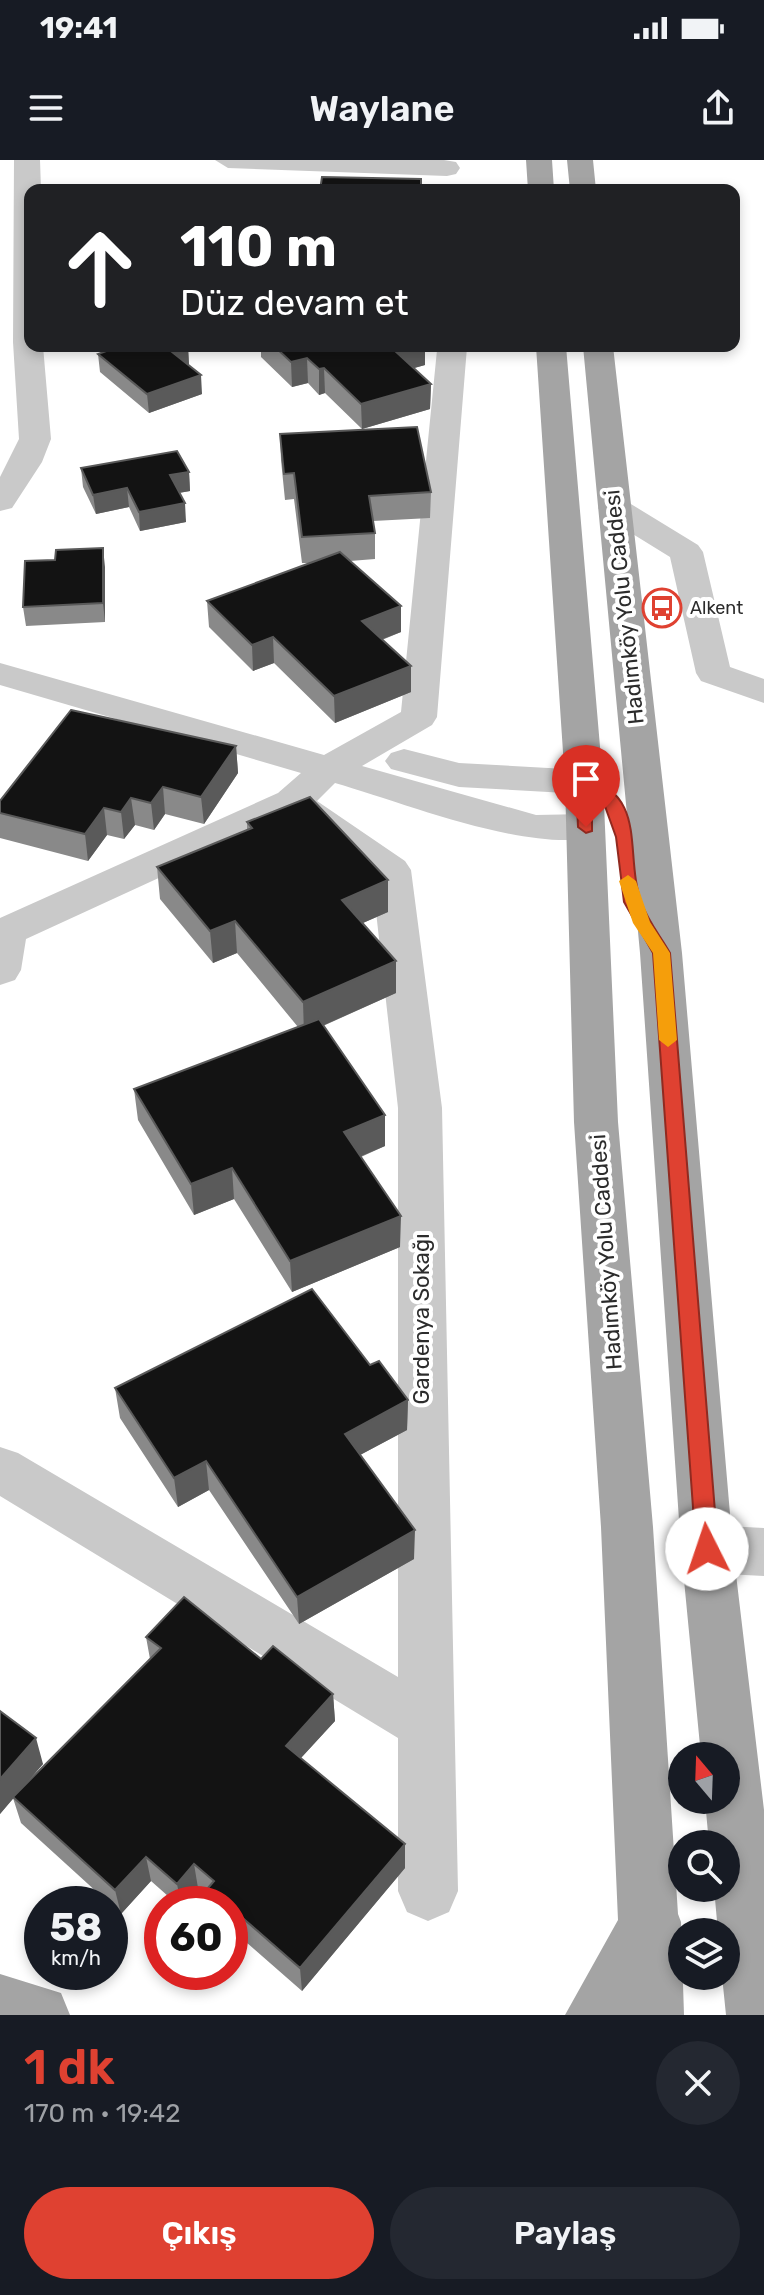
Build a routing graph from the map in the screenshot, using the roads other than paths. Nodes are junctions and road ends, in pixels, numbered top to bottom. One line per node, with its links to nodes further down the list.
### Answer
1 (27, 160): 6 (street)
2 (228, 160): 5 (street)
3 (539, 160): 7 (main road)
4 (580, 160): 8 (main road)
5 (450, 173)
6 (27, 184)
7 (541, 184)
8 (582, 184)
9 (29, 352): 14 (street)
10 (50, 352): 14 (street)
11 (452, 352): 20 (street)
12 (552, 352): 21 (main road, Hadımköy Yolu Caddesi)
13 (599, 352): 16 (main road, Hadımköy Yolu Caddesi)
14 (35, 417): 15 (street)
15 (0, 501)
16 (614, 508): 19 (street); 21 (main road, Hadımköy Yolu Caddesi)
17 (0, 646): 20 (street)
18 (0, 674): 20 (street)
19 (764, 692)
20 (345, 760): 21 (street); 22 (street)
21 (607, 801): 25 (main road, Hadımköy Yolu Caddesi); 29 (main road, Hadımköy Yolu Caddesi)
22 (292, 802): 23 (street); 27 (street, Gardenya Sokağı)
23 (0, 970)
24 (0, 1469): 27 (street)
25 (707, 1549): 26 (street); 34 (main road, Hadımköy Yolu Caddesi)
26 (764, 1552)
27 (424, 1723): 28 (street, Gardenya Sokağı)
28 (428, 1891)
29 (651, 1922): 32 (main road); 33 (main road, Hadımköy Yolu Caddesi)
30 (0, 2005): 31 (main road)
31 (39, 2015)
32 (596, 2015)
33 (653, 2015)
34 (757, 2015)

